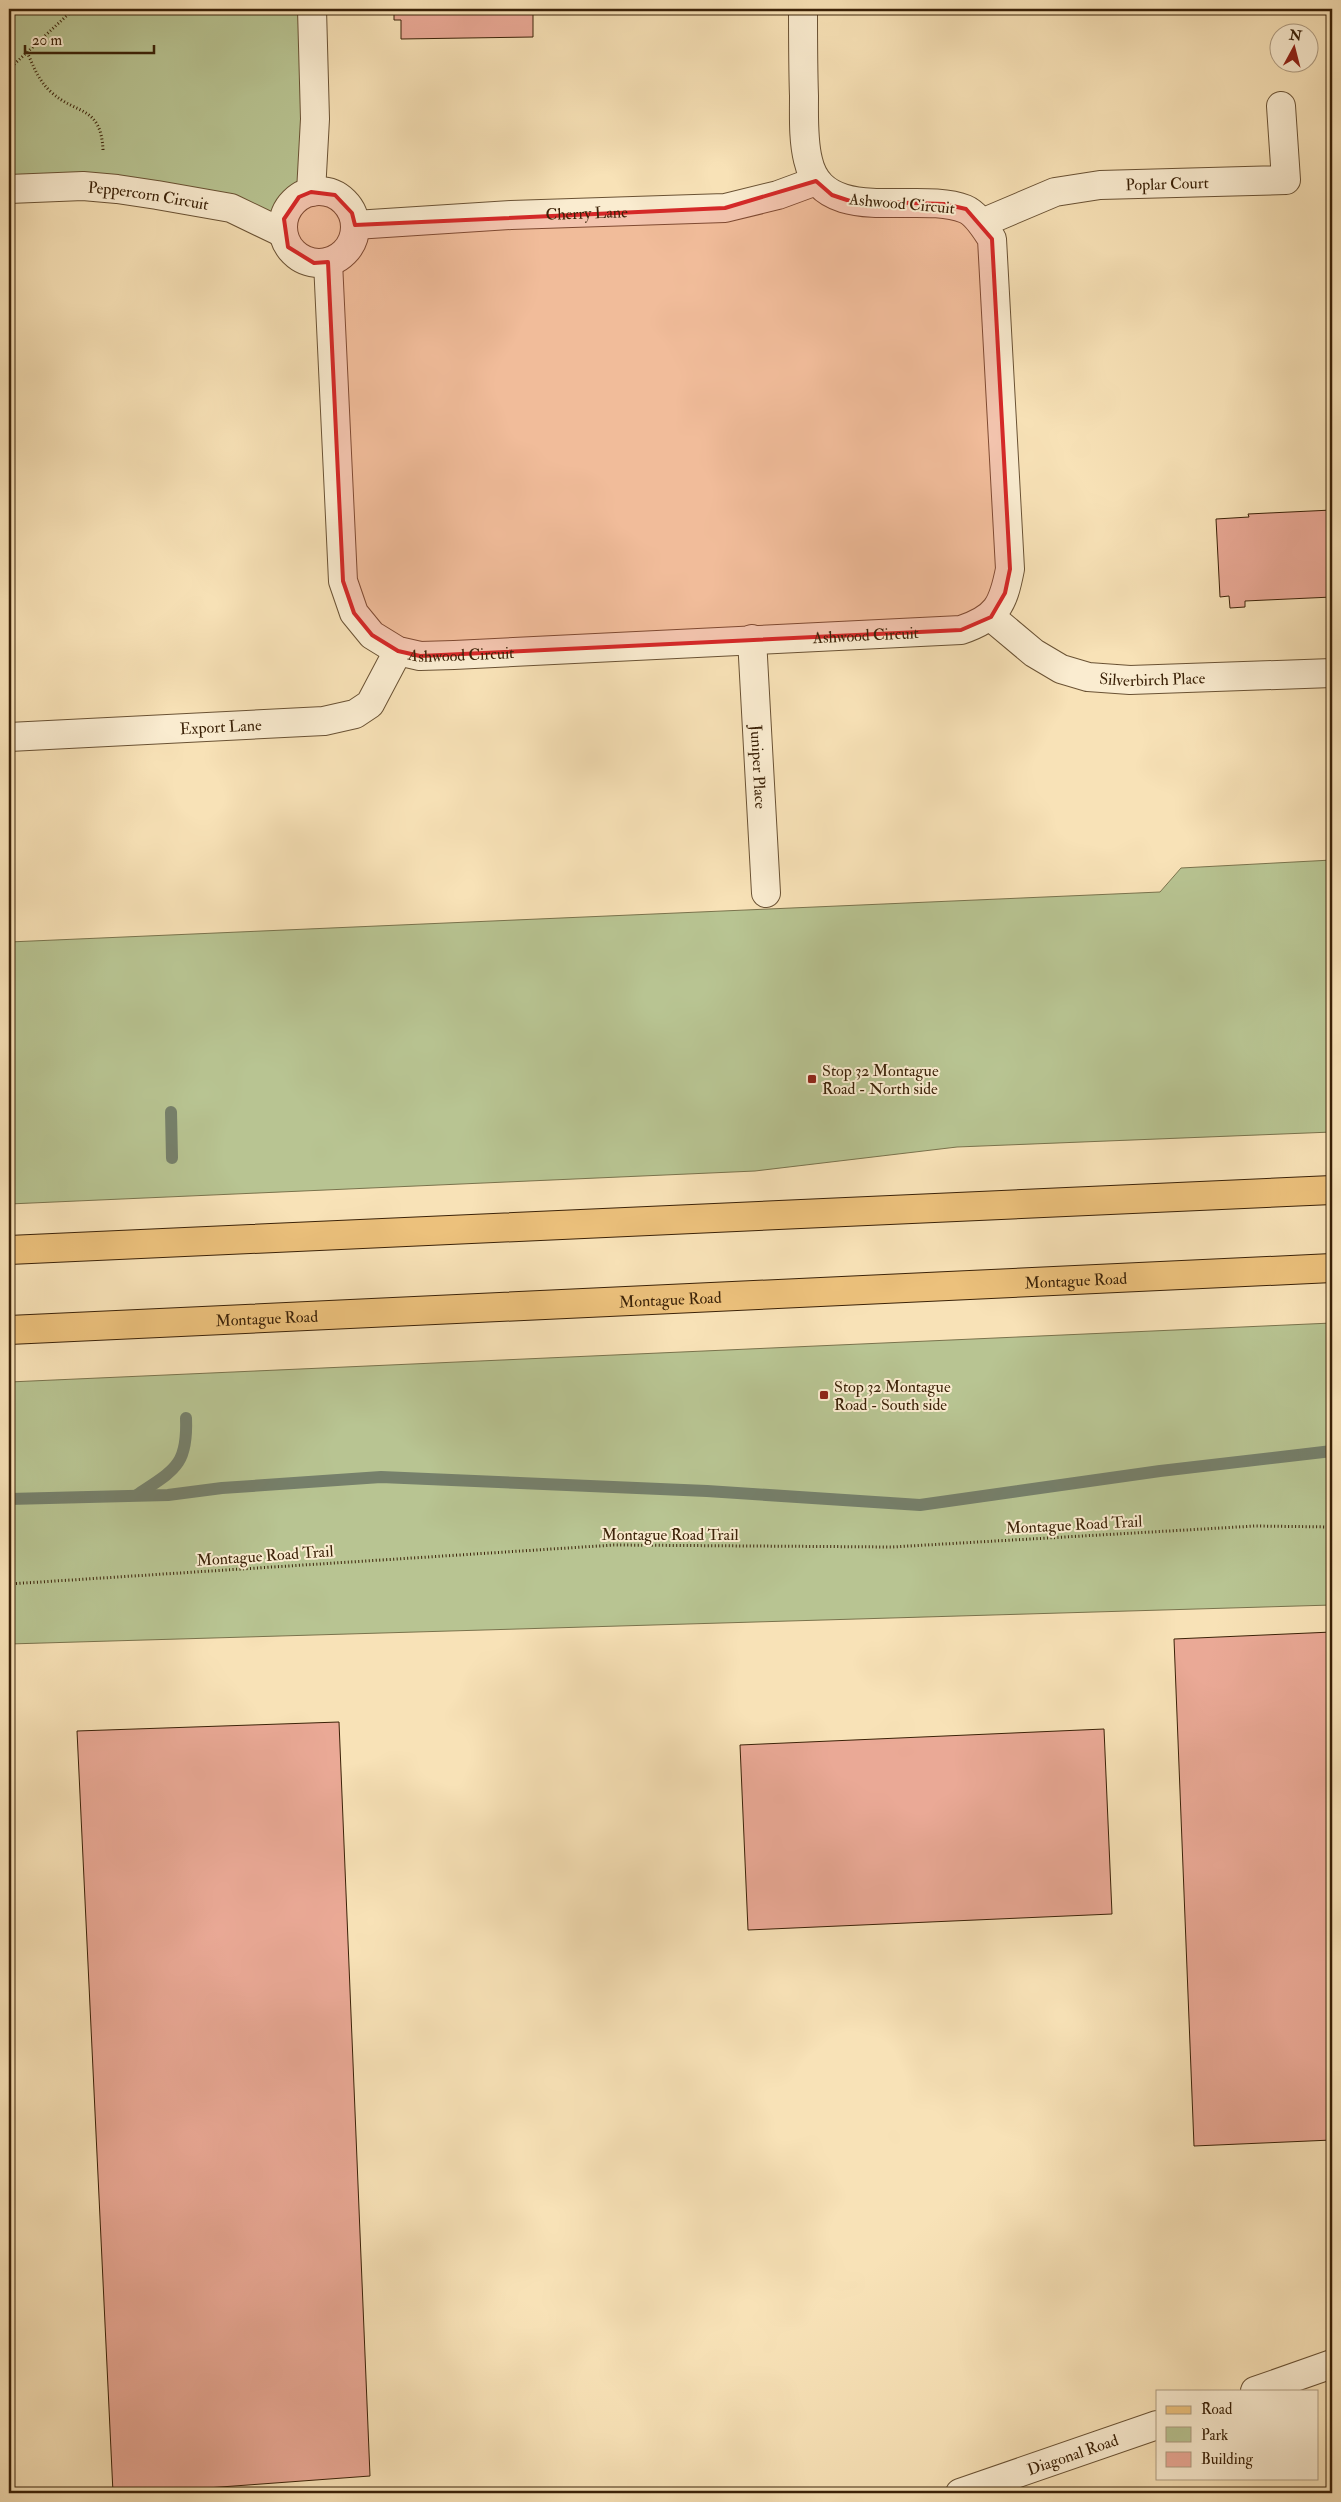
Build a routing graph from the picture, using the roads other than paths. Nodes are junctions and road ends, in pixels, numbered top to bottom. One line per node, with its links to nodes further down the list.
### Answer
1 (312, 9): 6 (street)
2 (803, 9): 4 (street)
3 (1280, 106): 7 (street, Poplar Court)
4 (816, 181): 7 (street, Ashwood Circuit); 8 (street, Cherry Lane)
5 (9, 189): 9 (street, Peppercorn Circuit)
6 (311, 192): 8 (street); 9 (street)
7 (982, 223): 11 (street, Ashwood Circuit)
8 (355, 225): 10 (street)
9 (283, 232): 10 (street)
10 (328, 262): 13 (street, Ashwood Circuit)
11 (991, 616): 12 (street, Ashwood Circuit); 14 (street, Silverbirch Place)
12 (752, 639): 13 (street, Ashwood Circuit); 16 (street, Juniper Place)
13 (398, 651): 15 (street, Export Lane)
14 (1332, 673)
15 (9, 737)
16 (766, 893)
17 (1332, 1172): 19 (main road)
18 (1332, 1190): 19 (main road)
19 (1199, 1196): 20 (main road)
20 (9, 1250)
21 (1332, 1268): 22 (main road, Montague Road)
22 (9, 1330)
23 (1332, 2364): 24 (street)
24 (1258, 2390)
25 (1156, 2425): 26 (street, Diagonal Road)
26 (960, 2493)

